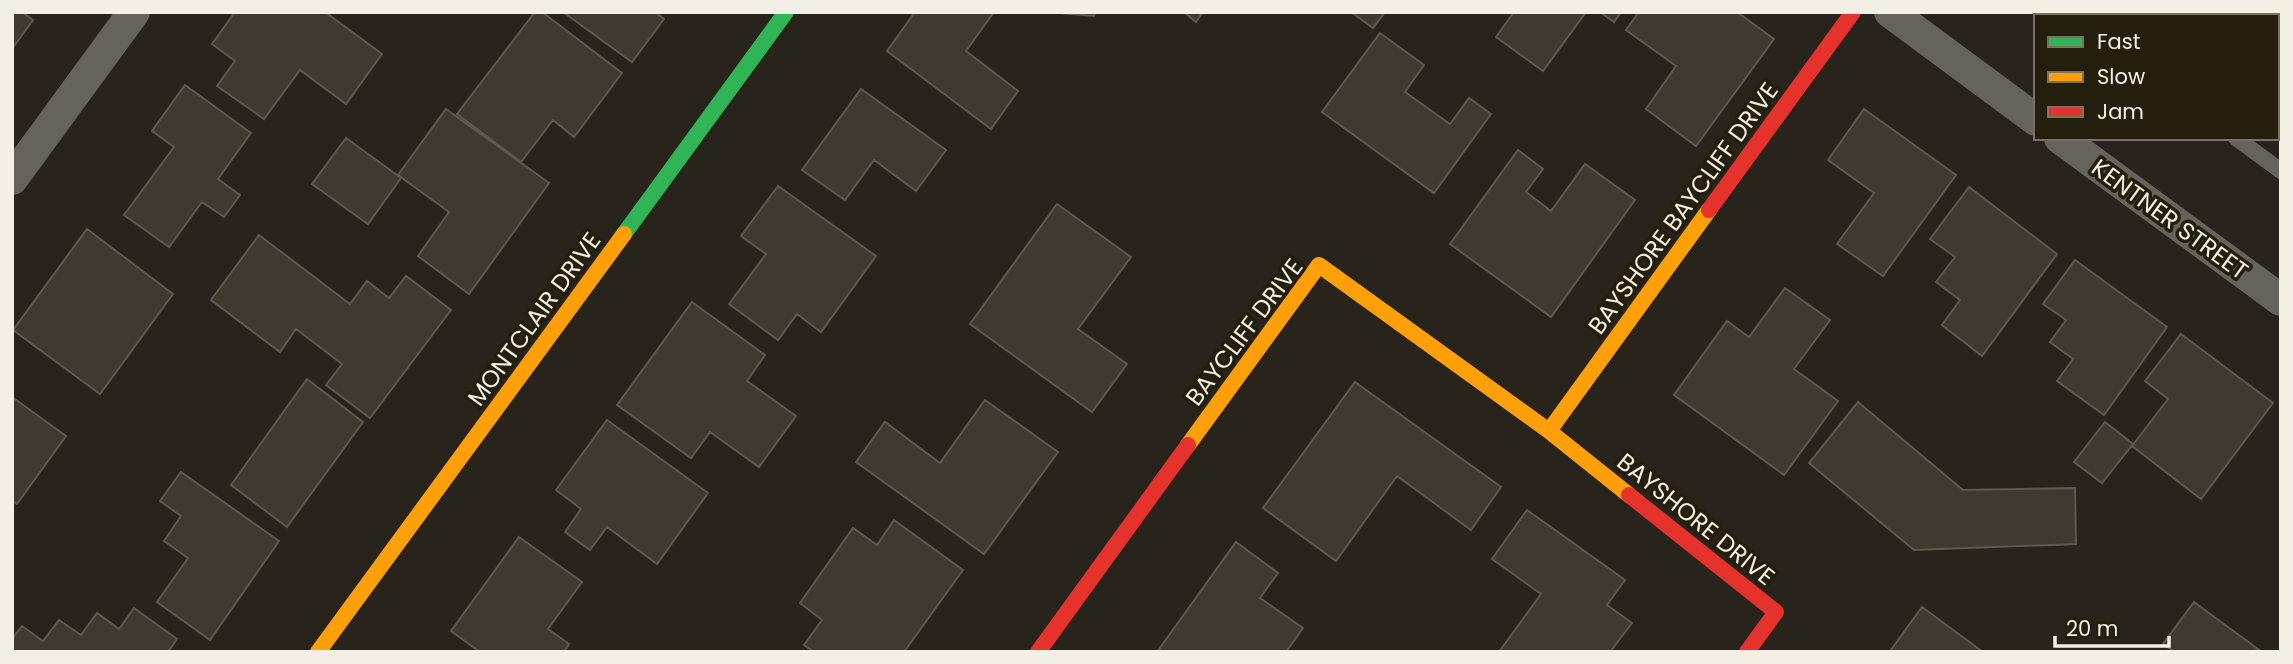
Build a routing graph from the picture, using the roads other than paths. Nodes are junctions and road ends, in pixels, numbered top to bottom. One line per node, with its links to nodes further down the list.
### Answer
1 (134, 12): 9 (street)
2 (786, 12): 12 (street, MONTCLAIR DRIVE)
3 (1853, 12): 11 (street, BAYSHORE BAYCLIFF DRIVE)
4 (1890, 12): 5 (street)
5 (2034, 119)
6 (2063, 140): 10 (street, KENTNER STREET)
7 (2239, 140): 8 (lane)
8 (2281, 172)
9 (12, 179)
10 (2281, 300)
11 (1549, 431): 13 (street, BAYCLIFF DRIVE); 14 (street, BAYSHORE DRIVE)
12 (318, 652)
13 (1038, 652)
14 (1747, 652)

